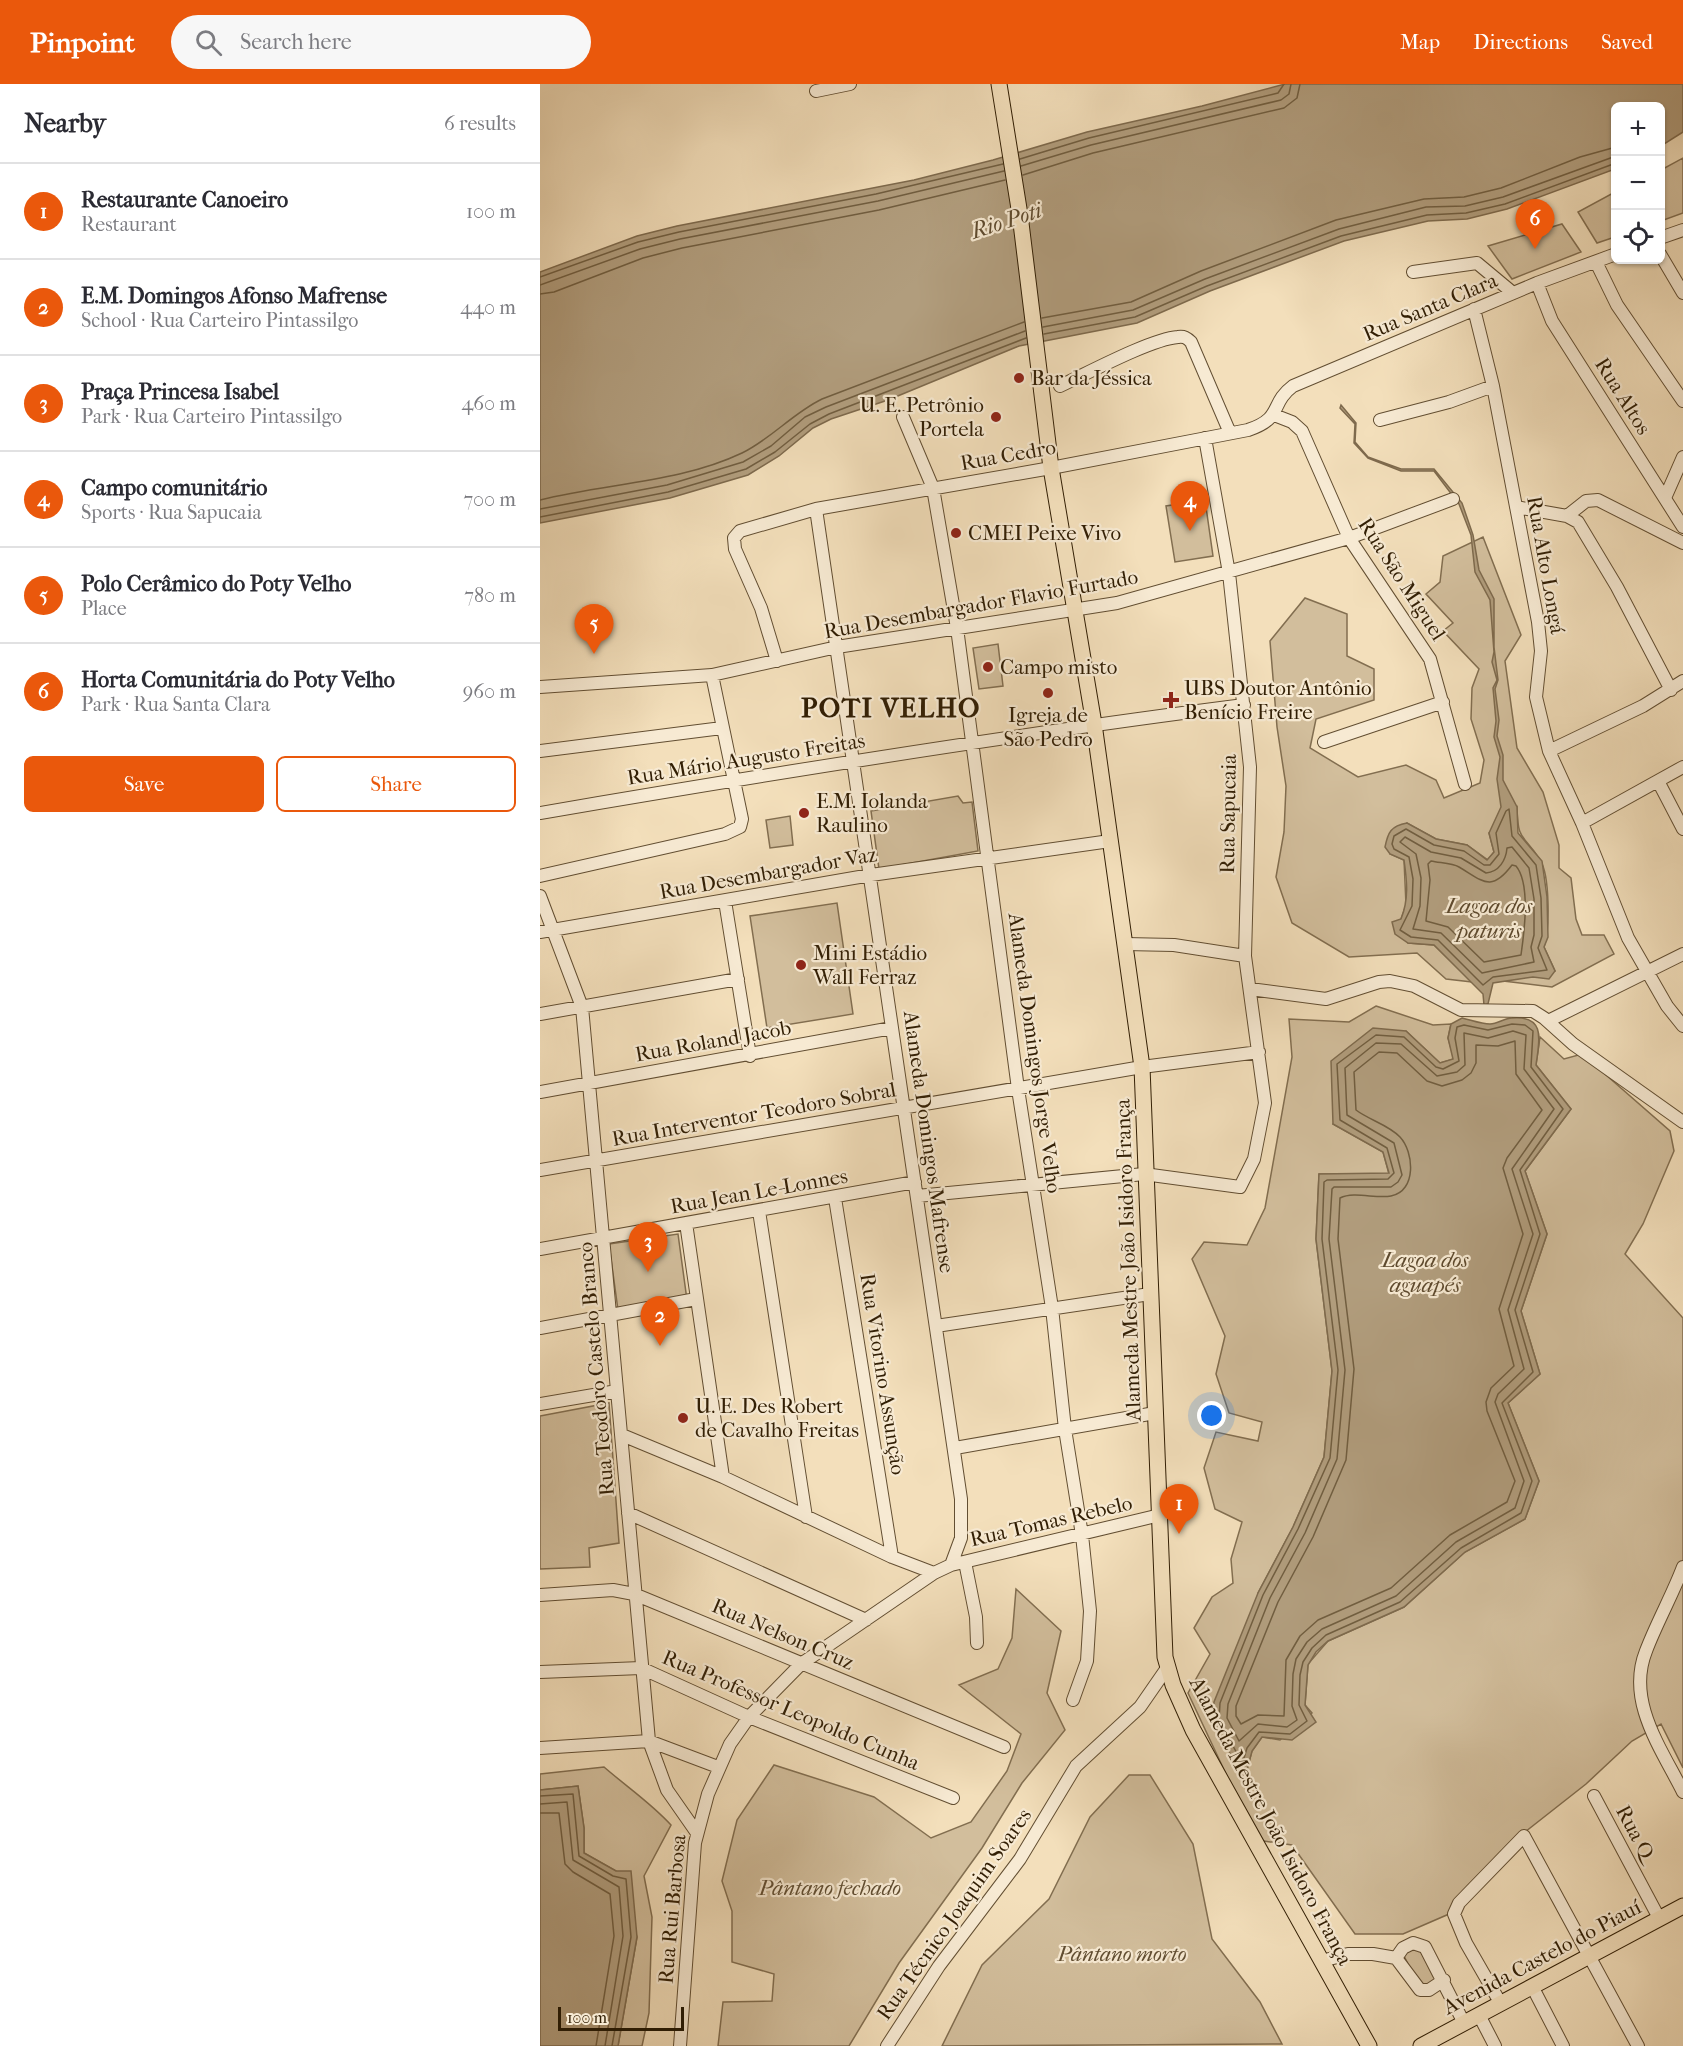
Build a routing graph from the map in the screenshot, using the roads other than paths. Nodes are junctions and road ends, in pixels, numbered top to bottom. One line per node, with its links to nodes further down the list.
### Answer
1 (850, 84): 3 (street)
2 (999, 84): 23 (main road, Alameda Mestre João Isidoro França)
3 (816, 91)
4 (1683, 230): 5 (street)
5 (1665, 236)
6 (1611, 256): 7 (street, Rua Santa Clara)
7 (1596, 262): 10 (street, Rua Santa Clara); 16 (street)
8 (1665, 262): 12 (street)
9 (1413, 272): 11 (street)
10 (1536, 283): 11 (street, Rua Santa Clara); 25 (street, Rua Altos)
11 (1513, 293): 13 (street, Rua Santa Clara)
12 (1683, 293)
13 (1474, 309): 15 (street, Rua Alto Longá); 17 (street, Rua Santa Clara)
14 (1060, 386): 20 (street)
15 (1493, 386): 19 (street); 27 (street, Rua Alto Longá)
16 (1683, 401)
17 (1274, 415): 20 (street, Rua Cedro); 31 (street, Rua São Miguel)
18 (903, 417): 24 (street, Alameda Domingos Jorge Velho)
19 (1380, 420)
20 (1230, 433): 21 (street, Rua Cedro)
21 (1205, 438): 23 (street, Rua Cedro); 33 (street, Rua Sapucaia)
22 (1683, 457): 25 (street)
23 (1051, 468): 24 (street, Rua Cedro); 34 (main road, Alameda Mestre João Isidoro França)
24 (933, 488): 28 (street, Rua Cedro); 35 (street, Alameda Domingos Jorge Velho)
25 (1665, 498): 30 (street, Rua Altos)
26 (1453, 499): 31 (street, Rua Desembargador Flavio Furtado)
27 (1516, 507): 29 (street); 49 (street, Rua Alto Longá)
28 (816, 509): 36 (street, Alameda Domingos Mafrense); 37 (street, Rua Cedro)
29 (1567, 516): 32 (street); 41 (street)
30 (1683, 527)
31 (1349, 538): 33 (street, Rua Desembargador Flavio Furtado); 42 (street, Rua São Miguel)
32 (1683, 543)
33 (1229, 573): 34 (street, Rua Desembargador Flavio Furtado); 43 (street, Rua Sapucaia)
34 (1074, 612): 35 (street, Rua Desembargador Flavio Furtado); 44 (main road, Alameda Mestre João Isidoro França)
35 (957, 628): 36 (street, Rua Desembargador Flavio Furtado); 47 (street, Alameda Domingos Jorge Velho)
36 (837, 648): 37 (street, Rua Desembargador Flavio Furtado); 50 (street, Alameda Domingos Mafrense)
37 (777, 661): 38 (street, Rua Desembargador Flavio Furtado)
38 (712, 675): 40 (street, Rua Desembargador Flavio Furtado); 45 (street)
39 (1683, 681): 41 (street)
40 (540, 687)
41 (1671, 690): 49 (street)
42 (1443, 702): 46 (street); 54 (street, Rua São Miguel)
43 (1244, 705): 44 (street, Rua Mário Augusto Freitas); 68 (street, Rua Sapucaia)
44 (1094, 724): 47 (street, Rua Mário Augusto Freitas); 58 (main road, Alameda Mestre João Isidoro França)
45 (722, 728): 48 (street); 52 (street)
46 (1324, 742)
47 (972, 744): 50 (street, Rua Mário Augusto Freitas); 59 (street, Alameda Domingos Jorge Velho)
48 (540, 751)
49 (1549, 751): 56 (street, Rua Alto Longá)
50 (854, 761): 52 (street, Rua Mário Augusto Freitas); 60 (street, Alameda Domingos Mafrense)
51 (1683, 767): 53 (street)
52 (732, 780): 55 (street, Rua Mário Augusto Freitas); 61 (street)
53 (1658, 781): 56 (street); 57 (street)
54 (1465, 784)
55 (540, 813)
56 (1582, 823): 69 (street, Rua Alto Longá)
57 (1683, 829)
58 (1110, 841): 59 (street, Rua Desembargador Vaz); 66 (main road, Alameda Mestre João Isidoro França)
59 (988, 858): 60 (street, Rua Desembargador Vaz); 81 (street, Alameda Domingos Jorge Velho)
60 (871, 875): 63 (street, Rua Desembargador Vaz); 76 (street, Alameda Domingos Mafrense)
61 (540, 876)
62 (540, 896): 64 (street, Rua Teodoro Castelo Branco)
63 (725, 901): 64 (street, Rua Desembargador Vaz); 70 (street)
64 (554, 929): 65 (street, Rua Desembargador Vaz); 72 (street, Rua Teodoro Castelo Branco)
65 (540, 932)
66 (1125, 944): 68 (street); 79 (main road, Alameda Mestre João Isidoro França)
67 (1683, 954): 69 (street)
68 (1245, 956): 71 (street, Rua Sapucaia)
69 (1646, 972): 74 (street); 75 (street, Rua Alto Longá)
70 (738, 979): 72 (street); 78 (street)
71 (1250, 989): 74 (street); 77 (street, Rua Sapucaia)
72 (582, 1006): 73 (street); 80 (street, Rua Teodoro Castelo Branco)
73 (540, 1014)
74 (1548, 1021): 84 (street)
75 (1683, 1026)
76 (892, 1028): 78 (street, Rua Roland Jacob); 83 (street, Alameda Domingos Mafrense)
77 (1259, 1052): 79 (street, Rua Interventor Teodoro Sobral); 87 (street, Rua Sapucaia)
78 (750, 1056): 80 (street, Rua Roland Jacob)
79 (1142, 1067): 81 (street, Rua Interventor Teodoro Sobral); 87 (main road, Alameda Mestre João Isidoro França)
80 (589, 1083): 82 (street, Rua Roland Jacob); 85 (street, Rua Teodoro Castelo Branco)
81 (1018, 1089): 83 (street, Rua Interventor Teodoro Sobral); 89 (street, Alameda Domingos Jorge Velho)
82 (540, 1092)
83 (904, 1108): 85 (street, Rua Interventor Teodoro Sobral); 88 (street, Alameda Domingos Mafrense)
84 (1683, 1122)
85 (596, 1160): 86 (street, Rua Interventor Teodoro Sobral); 94 (street, Rua Teodoro Castelo Branco)
86 (540, 1170)
87 (1144, 1174): 89 (street); 96 (main road, Alameda Mestre João Isidoro França)
88 (915, 1182): 90 (street, Alameda Domingos Mafrense); 91 (street, Rua Jean Le-Lonnes)
89 (1035, 1184): 90 (street); 98 (street, Alameda Domingos Jorge Velho)
90 (917, 1196): 100 (street, Alameda Domingos Mafrense)
91 (835, 1198): 92 (street, Rua Jean Le-Lonnes); 113 (street, Rua Vitorino Assunção)
92 (759, 1211): 93 (street, Rua Jean Le-Lonnes); 111 (street)
93 (686, 1223): 94 (street, Rua Jean Le-Lonnes); 97 (street)
94 (604, 1238): 95 (street, Rua Jean Le-Lonnes); 99 (street, Rua Teodoro Castelo Branco)
95 (540, 1249)
96 (1150, 1294): 98 (street); 104 (main road, Alameda Mestre João Isidoro França)
97 (696, 1299): 99 (street); 108 (street)
98 (1052, 1308): 100 (street); 105 (street, Alameda Domingos Jorge Velho)
99 (610, 1315): 101 (street); 102 (street, Rua Teodoro Castelo Branco)
100 (936, 1326): 107 (street, Alameda Domingos Mafrense)
101 (540, 1328)
102 (617, 1391): 103 (street); 106 (street, Rua Teodoro Castelo Branco)
103 (540, 1404)
104 (1155, 1413): 105 (street); 110 (main road, Alameda Mestre João Isidoro França)
105 (1065, 1429): 107 (street); 112 (street, Alameda Domingos Jorge Velho)
106 (622, 1435): 108 (street); 109 (street, Rua Teodoro Castelo Branco)
107 (955, 1448): 115 (street, Alameda Domingos Mafrense)
108 (723, 1478): 111 (street)
109 (628, 1513): 118 (street, Rua Teodoro Castelo Branco); 120 (street)
110 (1160, 1515): 112 (street, Rua Tomas Rebelo); 124 (main road, Alameda Mestre João Isidoro França)
111 (806, 1516): 113 (street)
112 (1082, 1535): 114 (street, Rua Tomas Rebelo); 126 (street, Alameda Domingos Jorge Velho)
113 (892, 1557): 117 (street)
114 (964, 1562): 115 (street, Rua Tomas Rebelo); 121 (street)
115 (951, 1565): 117 (street, Rua Rui Barbosa)
116 (1683, 1567): 132 (street)
117 (934, 1573): 120 (street, Rua Rui Barbosa)
118 (634, 1593): 119 (street, Rua Nelson Cruz); 122 (street, Rua Nelson Cruz); 123 (street, Rua Teodoro Castelo Branco)
119 (540, 1595)
120 (866, 1620): 122 (street, Rua Rui Barbosa)
121 (977, 1643)
122 (801, 1664): 127 (street, Rua Rui Barbosa); 129 (street, Rua Nelson Cruz)
123 (641, 1668): 125 (street, Rua Professor Leopoldo Cunha); 127 (street, Rua Professor Leopoldo Cunha); 128 (street, Rua Teodoro Castelo Branco)
124 (1167, 1668): 140 (main road, Alameda Mestre João Isidoro França); 147 (street, Rua Técnico Joaquim Soares)
125 (540, 1672)
126 (1073, 1700)
127 (749, 1717): 131 (street, Rua Rui Barbosa); 134 (street, Rua Professor Leopoldo Cunha)
128 (649, 1741): 130 (street); 131 (street); 135 (street, Rua Teodoro Castelo Branco)
129 (1004, 1747)
130 (540, 1748)
131 (718, 1767): 135 (street, Rua Rui Barbosa)
132 (1683, 1792)
133 (1594, 1796): 137 (street, Rua Q)
134 (953, 1798)
135 (697, 1833): 146 (street, Rua Rui Barbosa)
136 (1683, 1905): 137 (main road, Avenida Castelo do Piauí)
137 (1659, 1918): 138 (main road, Avenida Castelo do Piauí)
138 (1590, 1957): 142 (main road, Avenida Castelo do Piauí); 143 (street); 152 (street)
139 (1396, 1958): 140 (street); 141 (street); 141 (street)
140 (1322, 1960): 148 (main road, Alameda Mestre João Isidoro França)
141 (1444, 1980): 145 (street)
142 (1533, 1988): 143 (main road, Avenida Castelo do Piauí); 151 (street)
143 (1501, 2004): 144 (main road, Avenida Castelo do Piauí)
144 (1479, 2015): 145 (main road, Avenida Castelo do Piauí); 150 (street)
145 (1464, 2023): 149 (main road, Avenida Castelo do Piauí)
146 (680, 2046)
147 (887, 2046)
148 (1369, 2046)
149 (1421, 2046)
150 (1495, 2046)
151 (1563, 2046)
152 (1638, 2046)

